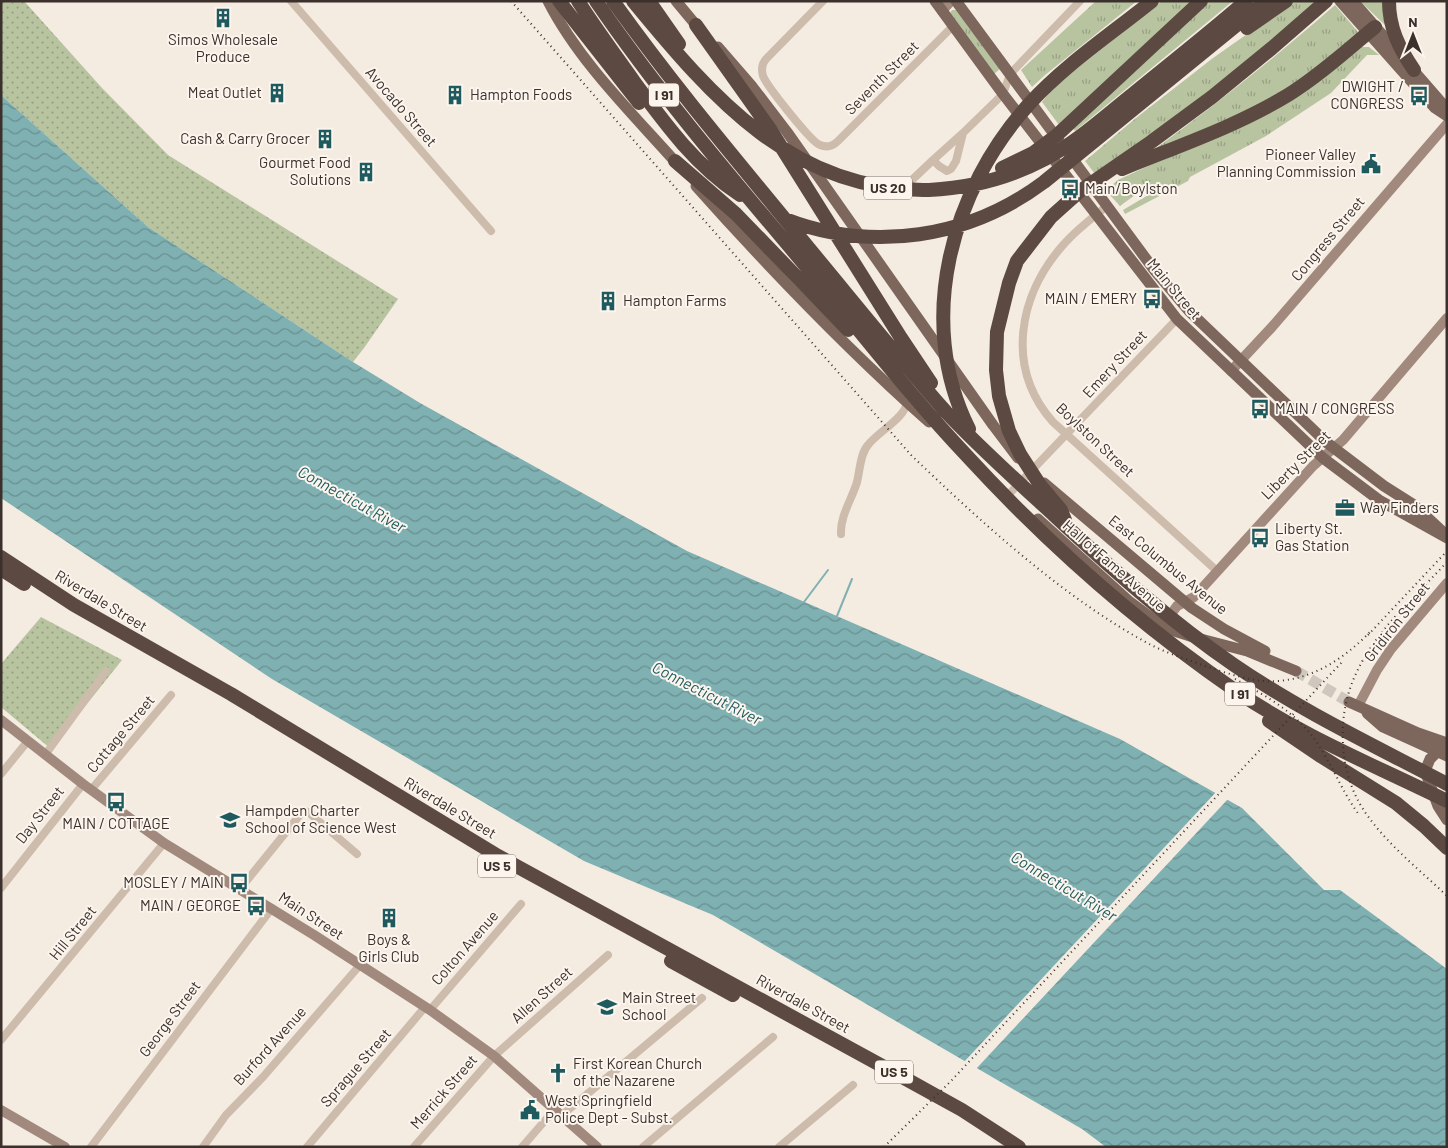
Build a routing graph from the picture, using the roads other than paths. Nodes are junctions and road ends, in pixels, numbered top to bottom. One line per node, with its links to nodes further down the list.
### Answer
1 (291, 1): 46 (street, Avocado Street)
2 (548, 1): 40 (main road, Hall of Fame Avenue)
3 (559, 1): 34 (highway)
4 (578, 1): 34 (highway)
5 (596, 1): 49 (highway, I 91)
6 (613, 1): 49 (highway, I 91)
7 (633, 1): 31 (highway)
8 (648, 1): 31 (highway, US 20)
9 (676, 1): 25 (main road, East Columbus Avenue)
10 (823, 1): 26 (street, Seventh Street)
11 (935, 1): 24 (main road, Main Street)
12 (951, 1): 24 (main road)
13 (956, 1): 30 (main road, Main Street)
14 (1080, 1): 30 (street)
15 (1152, 1): 80 (highway)
16 (1201, 1): 43 (highway)
17 (1246, 1): 38 (highway, US 20)
18 (1266, 1): 28 (highway, US 20)
19 (1286, 1): 28 (highway)
20 (1340, 1): 27 (main road)
21 (1353, 1): 27 (main road)
22 (1389, 1): 29 (highway)
23 (1325, 2): 41 (highway)
24 (942, 11): 26 (main road, Main Street)
25 (696, 25): 56 (highway); 57 (main road, East Columbus Avenue)
26 (953, 26): 32 (main road, Main Street)
27 (1372, 30): 29 (main road); 35 (main road); 41 (highway)
28 (1195, 60): 38 (highway, US 20)
29 (1414, 70): 33 (main road)
30 (1010, 74): 32 (street); 44 (main road, Main Street)
31 (712, 91): 43 (highway, US 20)
32 (1003, 94): 37 (street); 45 (main road, Main Street)
33 (1447, 109)
34 (651, 112): 38 (highway, US 20)
35 (1447, 116)
36 (1447, 124): 50 (main road, Congress Street)
37 (963, 133): 39 (street); 39 (street)
38 (1083, 143): 43 (highway, US 20)
39 (933, 160): 42 (street)
40 (675, 161): 49 (highway); 52 (main road, Hall of Fame Avenue)
41 (1102, 177): 61 (highway)
42 (913, 179)
43 (899, 189)
44 (1107, 206): 45 (street, Boylston Street); 50 (main road, Main Street)
45 (1096, 215): 48 (main road, Main Street); 53 (street, Boylston Street)
46 (491, 231)
47 (1447, 318): 54 (main road, Liberty Street)
48 (1177, 320): 51 (main road, Main Street); 53 (street, Emery Street)
49 (872, 342): 52 (highway); 56 (highway, I 91)
50 (1241, 361): 51 (main road, Congress Street); 54 (main road, Main Street)
51 (1230, 371): 55 (main road, Main Street)
52 (912, 401): 58 (main road, Hall of Fame Avenue); 62 (street); 72 (highway, I 91)
53 (1067, 434): 57 (street, Emery Street); 66 (street, Boylston Street)
54 (1334, 448): 55 (main road, Liberty Street); 63 (main road, Main Street)
55 (1323, 458): 63 (main road, Main Street); 66 (main road, Liberty Street)
56 (1002, 468): 61 (highway, I 91)
57 (1030, 471): 58 (street, Emery Street); 59 (main road, East Columbus Avenue)
58 (1010, 493): 60 (main road, Hall of Fame Avenue)
59 (1056, 493): 60 (main road); 68 (main road, East Columbus Avenue)
60 (1037, 518): 69 (main road, Hall of Fame Avenue)
61 (1068, 528): 83 (highway, I 91)
62 (841, 534)
63 (1447, 537)
64 (1, 557): 113 (highway, Riverdale Street / US 5)
65 (1, 569): 112 (highway, Riverdale Street / US 5)
66 (1217, 571): 68 (main road, Liberty Street)
67 (1447, 583): 74 (main road, Gridiron Street)
68 (1185, 602): 69 (main road, Liberty Street); 71 (main road, East Columbus Avenue)
69 (1157, 622): 71 (main road, Hall of Fame Avenue)
70 (106, 671): 79 (street)
71 (1296, 671)
72 (1216, 677): 80 (highway, I 91); 87 (highway)
73 (171, 695): 84 (street, Cottage Street)
74 (1353, 704): 77 (main road); 78 (main road)
75 (1, 720): 76 (main road, Main Street)
76 (27, 742): 79 (main road, Main Street); 81 (street)
77 (1447, 743): 78 (main road)
78 (1442, 754): 85 (main road)
79 (46, 756): 82 (main road, Main Street)
80 (1382, 769): 85 (highway, I 91)
81 (1, 774)
82 (83, 784): 84 (main road, Main Street); 89 (street, Day Street)
83 (1447, 784)
84 (91, 790): 86 (main road, Main Street)
85 (1445, 811)
86 (164, 843): 90 (main road, Main Street); 98 (street, Hill Street)
87 (1447, 848)
88 (357, 854): 90 (street)
89 (1, 888)
90 (240, 889): 92 (main road, Main Street)
91 (521, 904): 96 (street, Colton Avenue)
92 (272, 908): 94 (main road, Main Street); 104 (street, George Street)
93 (608, 955): 99 (street, Allen Street)
94 (360, 965): 96 (main road, Main Street); 105 (street, Burford Avenue)
95 (702, 998): 102 (street)
96 (427, 1009): 99 (main road, Main Street); 106 (street, Sprague Street)
97 (773, 1037): 110 (street)
98 (1, 1040)
99 (494, 1056): 102 (main road, Main Street); 107 (street, Merrick Street)
100 (853, 1085): 111 (street)
101 (1, 1110): 103 (main road)
102 (558, 1112): 108 (street); 109 (main road, Main Street)
103 (65, 1147)
104 (91, 1147)
105 (204, 1147)
106 (307, 1147)
107 (414, 1147)
108 (522, 1147)
109 (597, 1147)
110 (643, 1147)
111 (779, 1147)
112 (1003, 1147)
113 (1019, 1147)

